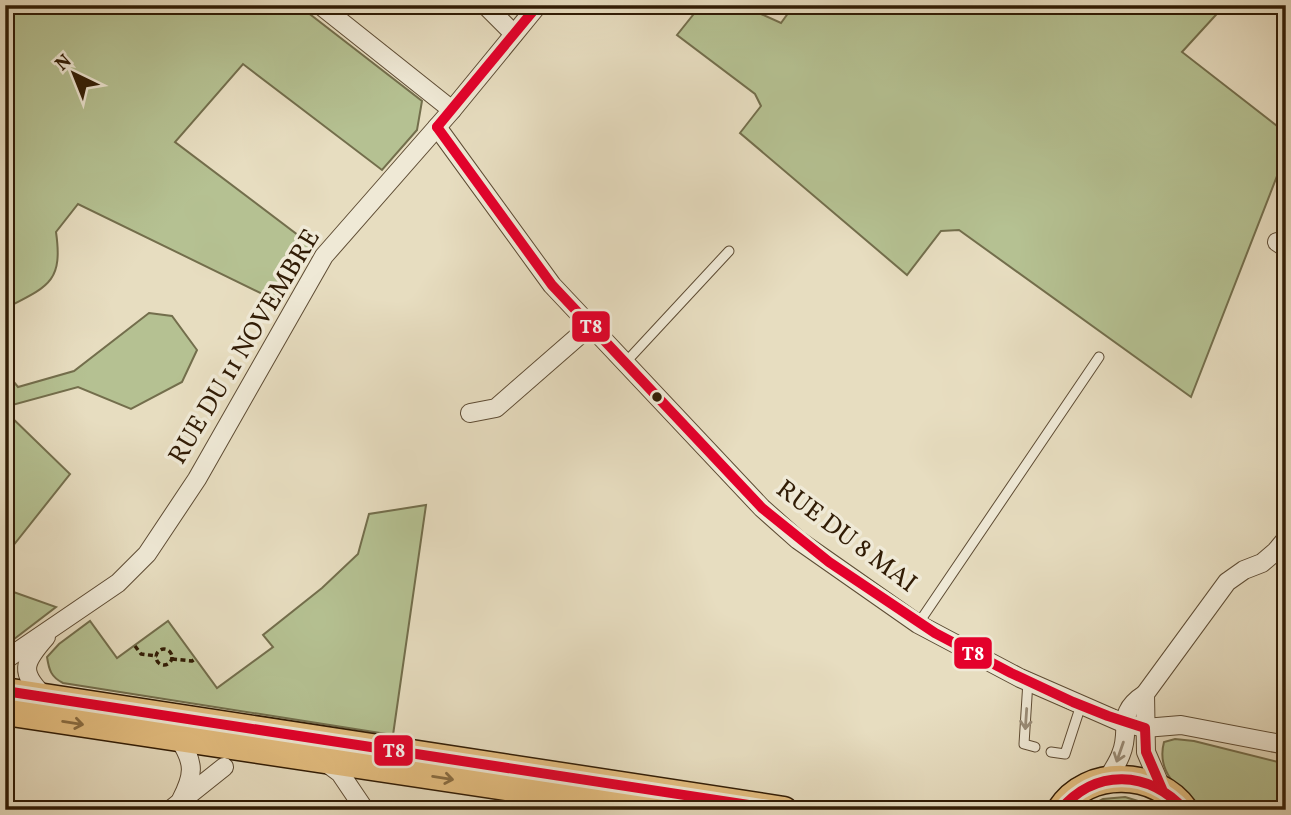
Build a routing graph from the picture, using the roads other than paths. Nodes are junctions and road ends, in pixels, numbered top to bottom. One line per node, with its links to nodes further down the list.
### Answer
1 (320, 5): 5 (street)
2 (485, 5): 4 (street)
3 (538, 5): 4 (street, RUE DU 11 NOVEMBRE)
4 (514, 34): 5 (street, RUE DU 11 NOVEMBRE)
5 (452, 110): 6 (street, RUE DU 11 NOVEMBRE)
6 (437, 127): 8 (street, RUE DU 8 MAI); 14 (street, RUE DU 11 NOVEMBRE)
7 (729, 251): 10 (lane)
8 (590, 326): 10 (street, RUE DU 8 MAI); 11 (street)
9 (1099, 357): 13 (lane)
10 (625, 363): 13 (street, RUE DU 8 MAI)
11 (470, 413)
12 (1286, 539): 17 (street)
13 (918, 624): 16 (street, RUE DU 8 MAI)
14 (53, 629): 15 (street, RUE DU 11 NOVEMBRE); 18 (street)
15 (5, 660)
16 (1028, 681): 19 (street, RUE DU 8 MAI); 25 (lane, one-way to 25)
17 (1145, 694): 21 (street); 22 (street)
18 (45, 697): 20 (main road); 36 (main road)
19 (1081, 705): 21 (street, RUE DU 8 MAI); 26 (lane)
20 (6, 708): 23 (main road, one-way to 23)
21 (1123, 723): 22 (street, RUE DU 8 MAI); 30 (street, one-way to 30)
22 (1145, 728): 24 (street, RUE DU 8 MAI); 31 (street)
23 (179, 739): 27 (main road); 32 (street)
24 (1286, 745)
25 (1035, 747)
26 (1051, 752)
27 (322, 760): 28 (main road); 33 (street)
28 (362, 766): 34 (street); 35 (main road, one-way to 35)
29 (224, 767): 32 (street)
30 (1108, 779): 31 (main road); 37 (main road)
31 (1162, 789): 38 (main road)
32 (175, 806)
33 (365, 810)
34 (370, 810)
35 (659, 810)
36 (784, 810)
37 (1060, 810)
38 (1185, 810)

